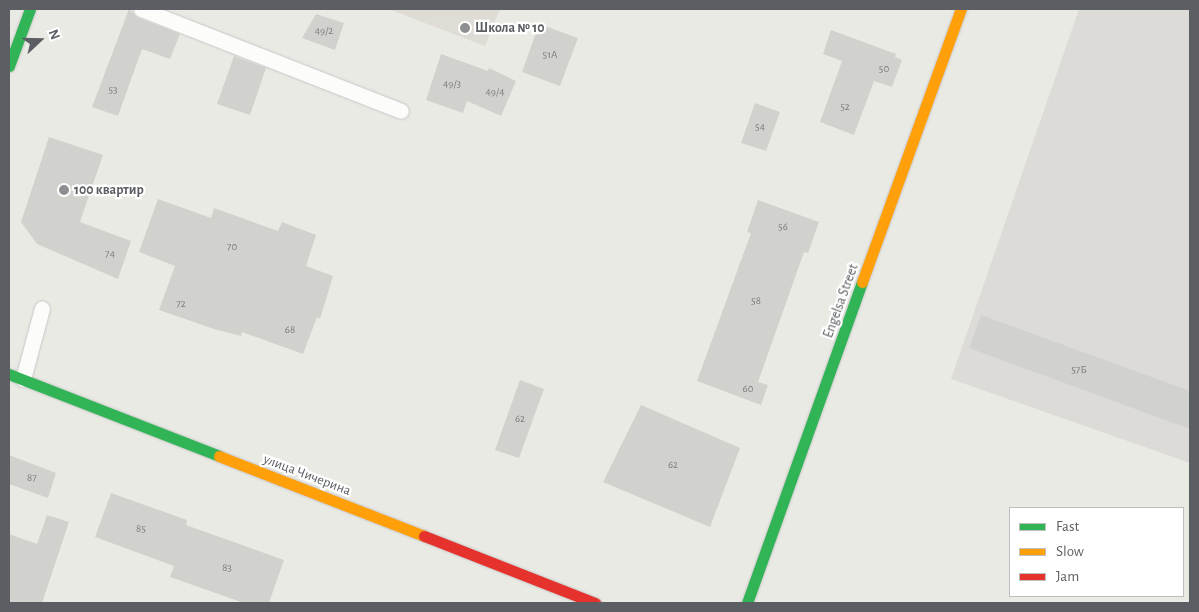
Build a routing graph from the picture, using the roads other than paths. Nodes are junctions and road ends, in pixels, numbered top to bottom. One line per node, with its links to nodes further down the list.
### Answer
1 (30, 9): 4 (street)
2 (141, 9): 5 (lane)
3 (961, 9): 9 (street, Engelsa Street)
4 (9, 66)
5 (401, 111)
6 (42, 308): 7 (lane)
7 (16, 376): 8 (street, улица Чичерина)
8 (595, 603)
9 (746, 603)

